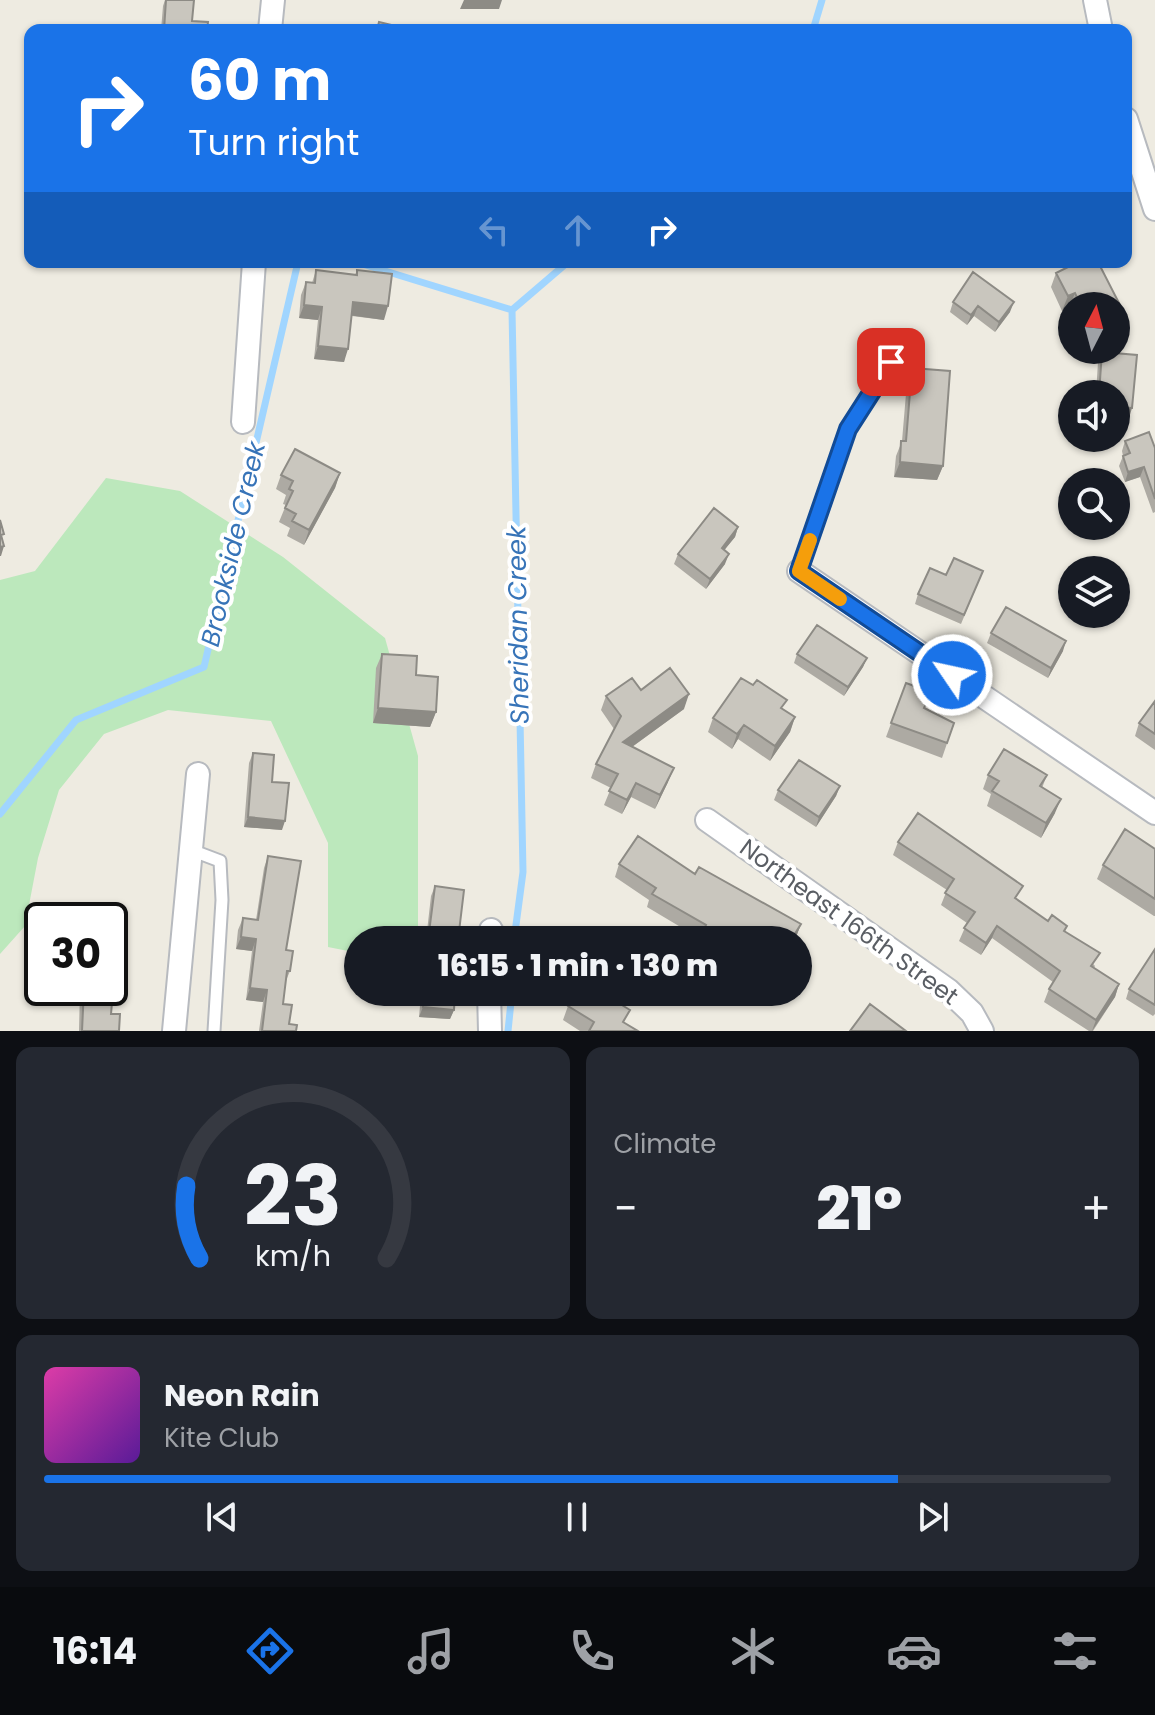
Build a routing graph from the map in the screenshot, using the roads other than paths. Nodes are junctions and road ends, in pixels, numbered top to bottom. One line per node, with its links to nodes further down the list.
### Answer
1 (273, 0): 3 (street)
2 (1095, 0): 4 (street)
3 (271, 24)
4 (1100, 24)
5 (1132, 138): 6 (street)
6 (1155, 209)
7 (254, 268): 9 (street)
8 (905, 340): 10 (lane)
9 (243, 422)
10 (799, 571): 12 (street)
11 (198, 774): 14 (street)
12 (1155, 813)
13 (707, 820): 19 (street, Northeast 166th Street)
14 (191, 850): 16 (street); 17 (lane)
15 (489, 1006): 18 (street)
16 (174, 1031)
17 (214, 1031)
18 (490, 1031)
19 (982, 1031)

